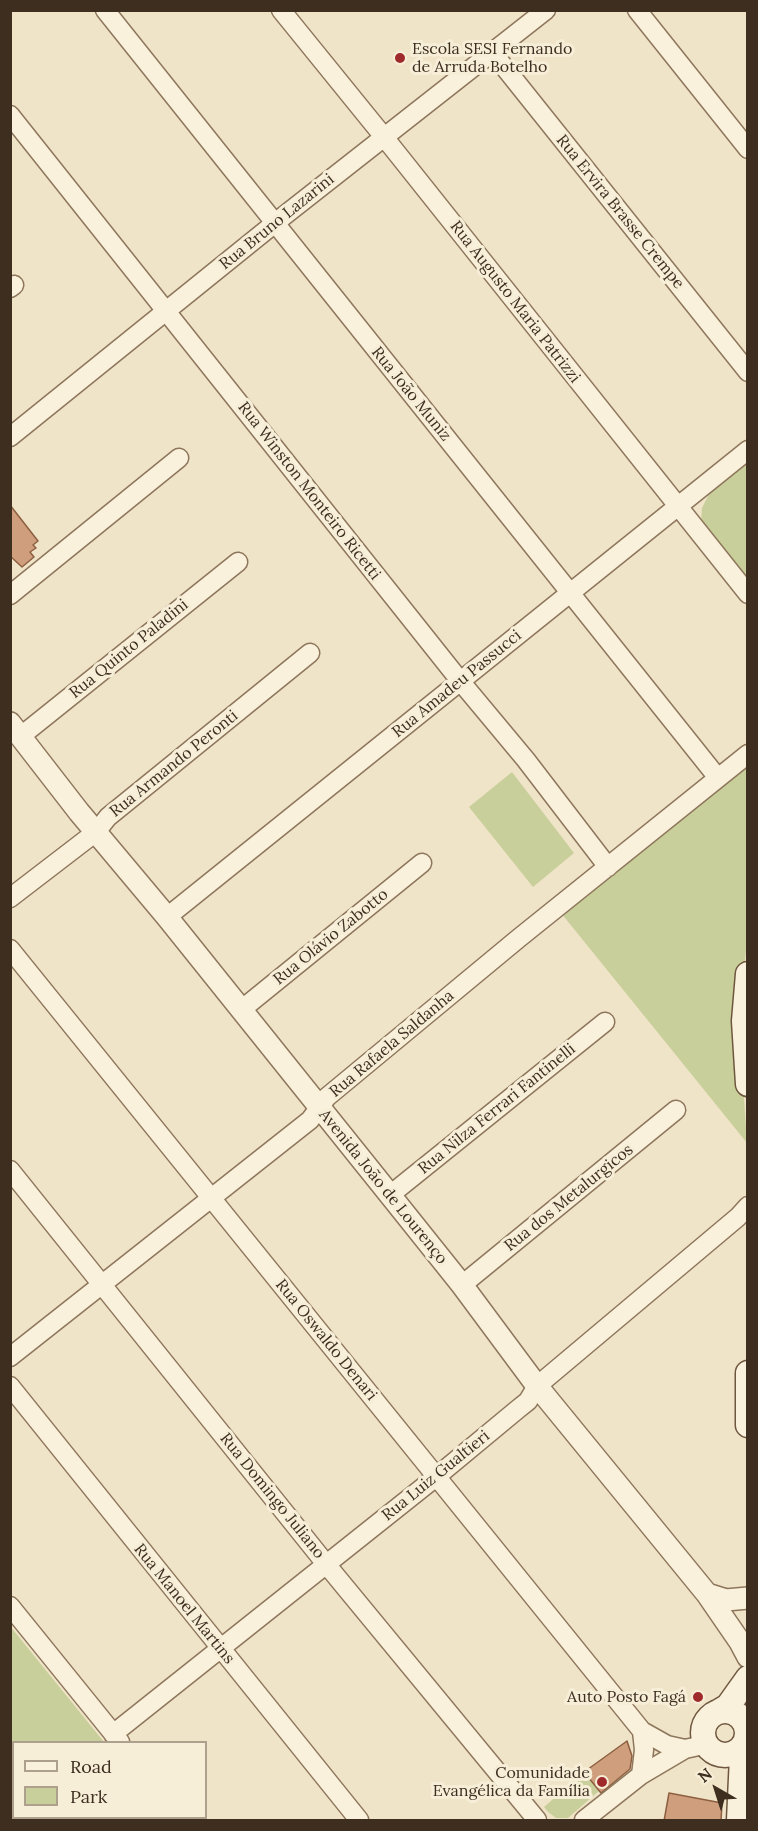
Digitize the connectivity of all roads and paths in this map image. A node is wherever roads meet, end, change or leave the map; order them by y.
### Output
1 (105, 10) edge
2 (282, 10) edge
3 (546, 10) edge
4 (637, 10) edge
5 (493, 53) junction
6 (10, 114) edge
7 (384, 137) junction
8 (747, 149) edge
9 (275, 223) junction
10 (167, 310) junction
11 (747, 372) edge
12 (10, 437) edge
13 (747, 450) edge
14 (179, 458) dead end
15 (678, 506) junction
16 (238, 562) dead end
17 (570, 592) junction
18 (747, 594) edge
19 (10, 595) edge
20 (310, 653) dead end
21 (461, 682) junction
22 (16, 730) edge
23 (747, 754) edge
24 (718, 778) junction
25 (96, 832) junction
26 (422, 863) dead end
27 (608, 867) junction
28 (10, 898) edge
29 (167, 917) junction
30 (10, 949) edge
31 (747, 974) edge
32 (241, 1010) junction
33 (605, 1022) dead end
34 (747, 1084) edge
35 (320, 1109) junction
36 (676, 1110) dead end
37 (10, 1170) edge
38 (390, 1195) junction
39 (212, 1198) junction
40 (747, 1206) edge
41 (103, 1285) junction
42 (462, 1285) junction
43 (10, 1357) edge
44 (747, 1373) edge
45 (10, 1386) edge
46 (537, 1386) junction
47 (747, 1425) edge
48 (436, 1477) junction
49 (326, 1564) junction
50 (707, 1594) junction
51 (747, 1598) edge
52 (10, 1606) edge
53 (219, 1649) junction
54 (747, 1657) edge
55 (747, 1678) edge
56 (747, 1691) edge
57 (718, 1712) junction
58 (745, 1724) edge
59 (642, 1731) junction
60 (116, 1738) edge
61 (702, 1748) junction
62 (641, 1775) junction
63 (359, 1821) edge
64 (537, 1821) edge
65 (584, 1821) edge
66 (725, 1821) edge
67 (739, 1821) edge

1 - 9 street, Rua João Muniz
2 - 7 street, Rua Augusto Maria Patrizzi
3 - 5 street, Rua Bruno Lazarini
4 - 8 street
5 - 7 street, Rua Bruno Lazarini
5 - 11 street, Rua Ervira Brasse Crempe
6 - 10 street, Rua Winston Monteiro Ricetti
7 - 9 street, Rua Bruno Lazarini
7 - 15 street, Rua Augusto Maria Patrizzi
9 - 10 street, Rua Bruno Lazarini
9 - 17 street, Rua João Muniz
10 - 12 street, Rua Bruno Lazarini
10 - 21 street, Rua Winston Monteiro Ricetti
13 - 15 street, Rua Amadeu Passucci
14 - 19 street
15 - 17 street, Rua Amadeu Passucci
15 - 18 street, Rua Augusto Maria Patrizzi
16 - 22 street, Rua Quinto Paladini
17 - 21 street, Rua Amadeu Passucci
17 - 24 street, Rua João Muniz
20 - 25 street, Rua Armando Peronti
21 - 27 street, Rua Winston Monteiro Ricetti
21 - 29 street, Rua Amadeu Passucci
22 - 25 street, Avenida João de Lourenço
23 - 24 street, Rua Rafaela Saldanha
24 - 27 street, Rua Rafaela Saldanha
25 - 28 street, Rua Armando Peronti
25 - 29 street, Avenida João de Lourenço
26 - 32 street, Rua Olávio Zabotto
27 - 35 street, Rua Rafaela Saldanha
29 - 32 street, Avenida João de Lourenço
30 - 39 street, Rua Oswaldo Denari
31 - 34 main road
32 - 35 street, Avenida João de Lourenço
33 - 38 street, Rua Nilza Ferrari Fantinelli
35 - 38 street, Avenida João de Lourenço
35 - 39 street, Rua Rafaela Saldanha
36 - 42 street, Rua dos Metalurgicos
37 - 41 street, Rua Domingo Juliano
38 - 42 street, Avenida João de Lourenço
39 - 41 street, Rua Rafaela Saldanha
39 - 48 street, Rua Oswaldo Denari
40 - 46 street, Rua Luiz Gualtieri
41 - 43 street, Rua Rafaela Saldanha
41 - 49 street, Rua Domingo Juliano
42 - 46 street, Avenida João de Lourenço
44 - 47 main road
45 - 53 street, Rua Manoel Martins
46 - 48 street, Rua Luiz Gualtieri
46 - 50 street, Avenida João de Lourenço
48 - 49 street, Rua Luiz Gualtieri
48 - 59 street, Rua Oswaldo Denari
49 - 53 street, Rua Luiz Gualtieri
49 - 64 street, Rua Domingo Juliano
50 - 51 street
50 - 54 street, Avenida João de Lourenço
52 - 60 street
53 - 60 street, Rua Luiz Gualtieri
53 - 63 street, Rua Manoel Martins
55 - 57 main road
56 - 58 main road
57 - 58 main road
57 - 61 main road
58 - 61 main road
58 - 67 main road
59 - 61 street, Rua Oswaldo Denari
59 - 62 street
61 - 62 street
61 - 66 main road
62 - 65 street

